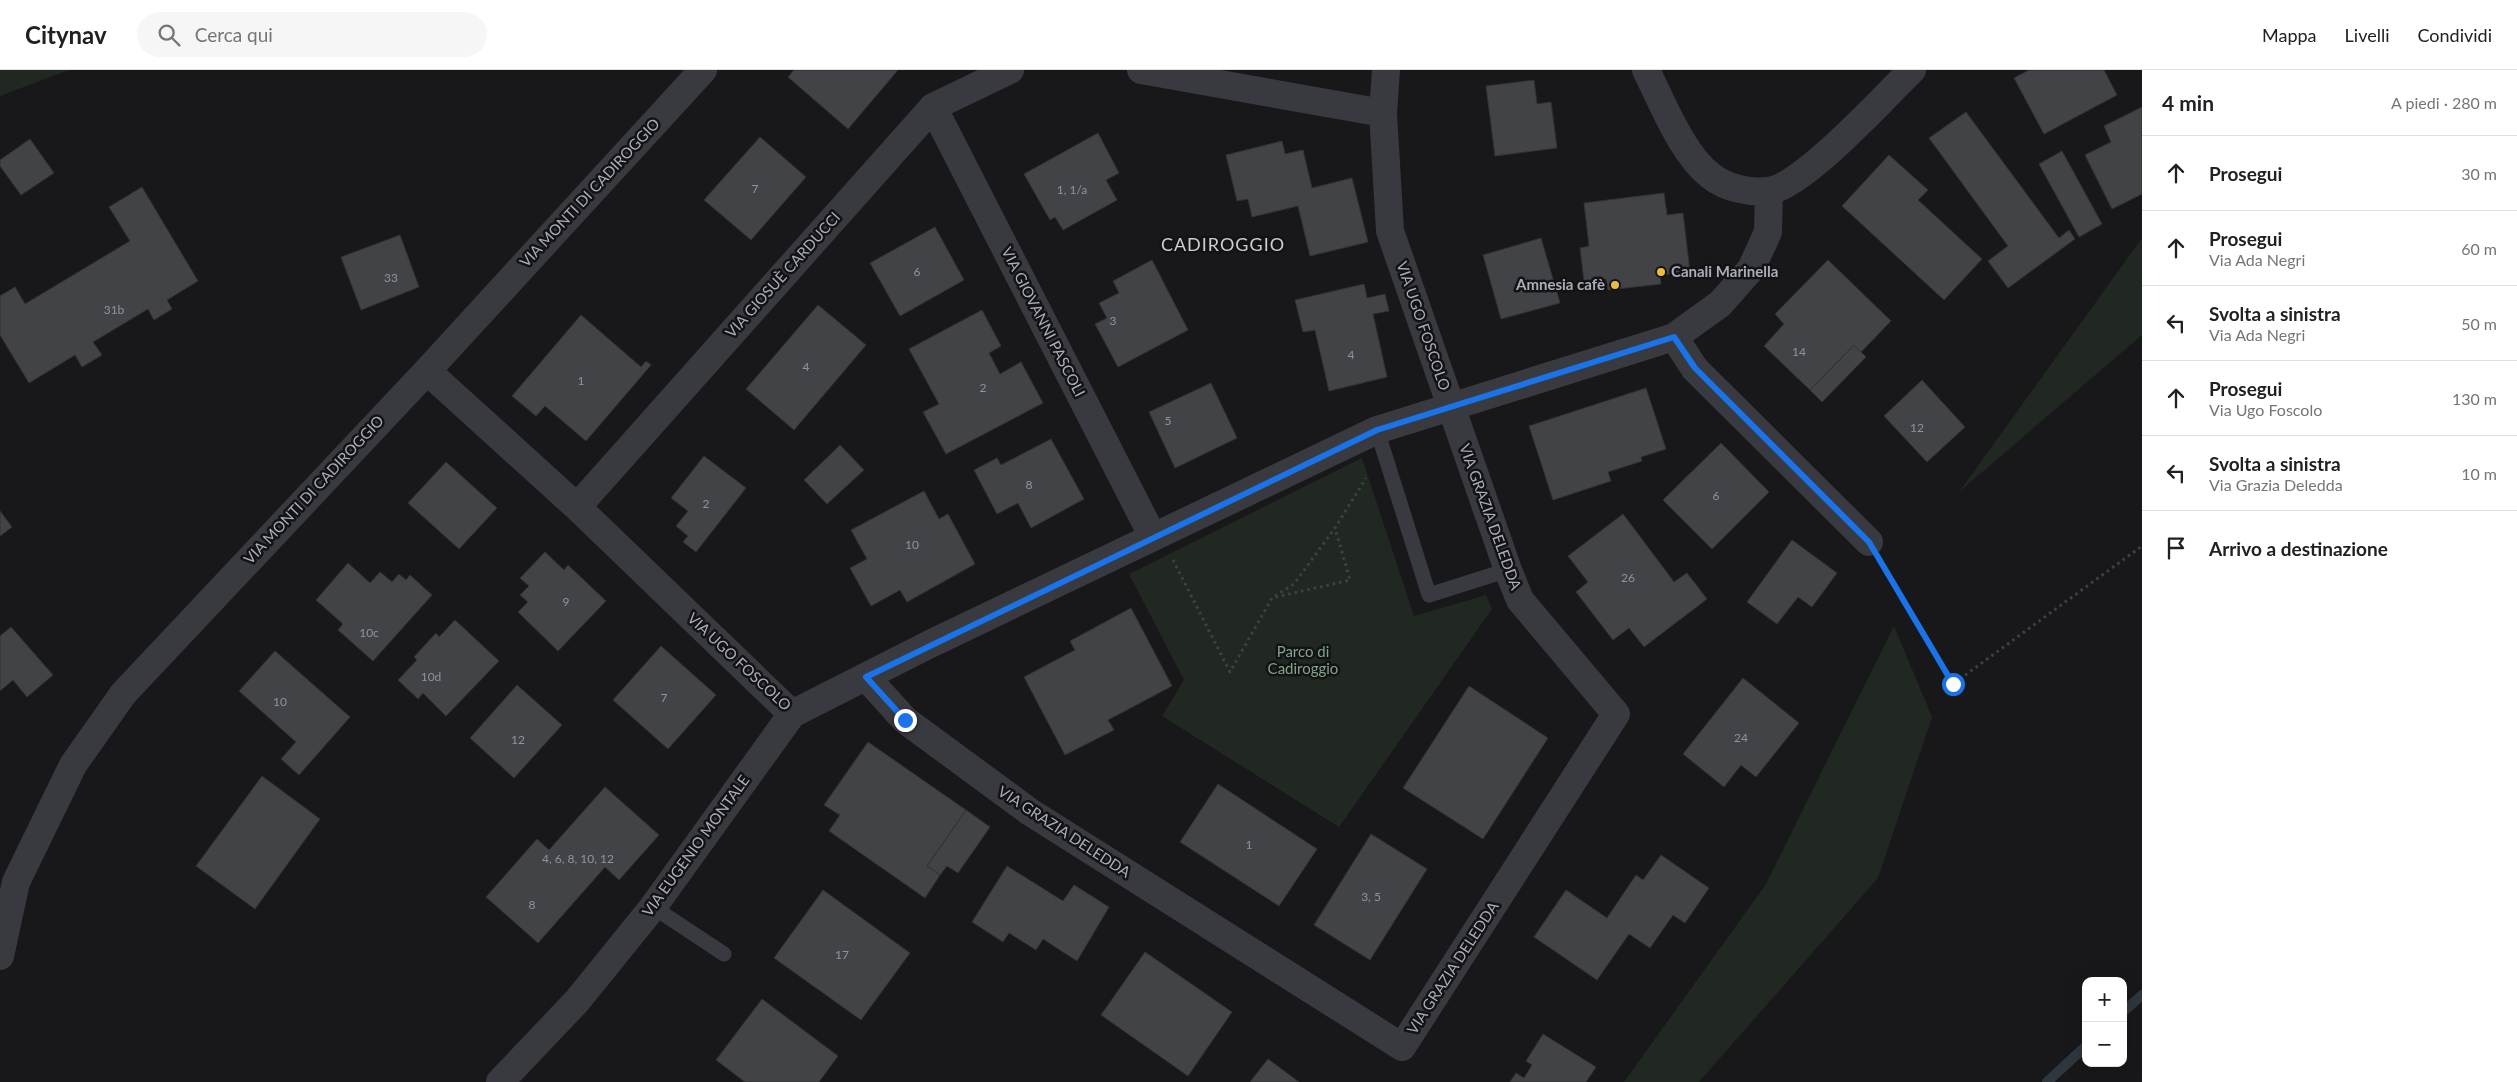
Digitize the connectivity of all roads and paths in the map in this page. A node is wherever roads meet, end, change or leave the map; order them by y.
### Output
1 (703, 70) edge
2 (1010, 70) edge
3 (1141, 70) edge
4 (1386, 70) edge
5 (1646, 70) edge
6 (1912, 70) edge
7 (933, 107) junction
8 (1383, 114) junction
9 (1770, 191) junction
10 (1674, 337) junction
11 (427, 371) junction
12 (1450, 406) junction
13 (1381, 440) junction
14 (577, 507) junction
15 (1335, 528) junction
16 (1153, 536) junction
17 (1869, 542) joint
18 (2142, 546) edge
19 (1508, 570) junction
20 (1272, 598) junction
21 (866, 677) junction
22 (792, 714) junction
23 (653, 907) junction
24 (724, 954) dead end
25 (0, 956) edge
26 (500, 1082) edge

1 - 11 street, VIA MONTI DI CADIROGGIO
2 - 7 street, VIA GIOSUÈ CARDUCCI
3 - 8 street
4 - 8 street, VIA UGO FOSCOLO
5 - 9 street
6 - 9 street
7 - 14 street, VIA GIOSUÈ CARDUCCI
7 - 16 street, VIA GIOVANNI PASCOLI
8 - 12 street, VIA UGO FOSCOLO
9 - 10 street
10 - 12 street
10 - 17 street
11 - 14 street, VIA UGO FOSCOLO
11 - 25 street, VIA MONTI DI CADIROGGIO
12 - 13 street, VIA UGO FOSCOLO
12 - 19 street, VIA GRAZIA DELEDDA
13 - 15 path
13 - 16 street, VIA UGO FOSCOLO
13 - 19 lane
14 - 22 street, VIA UGO FOSCOLO
15 - 20 path
15 - 20 path
16 - 20 path
16 - 21 street, VIA UGO FOSCOLO
17 - 18 path
19 - 21 street, VIA GRAZIA DELEDDA
21 - 22 street, VIA UGO FOSCOLO
22 - 23 street, VIA EUGENIO MONTALE
23 - 24 lane
23 - 26 street, VIA EUGENIO MONTALE

